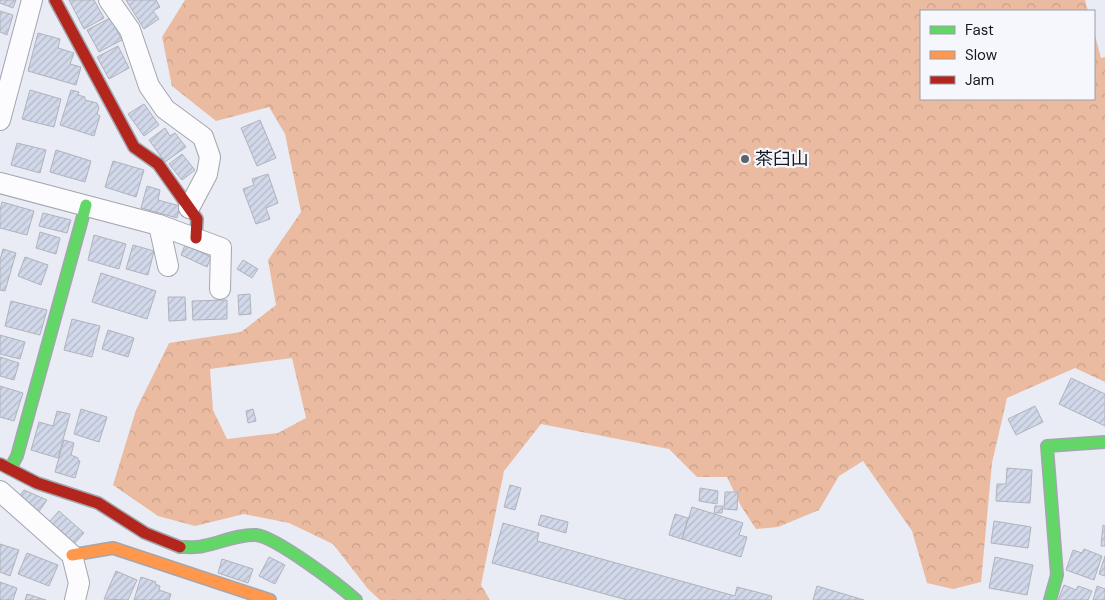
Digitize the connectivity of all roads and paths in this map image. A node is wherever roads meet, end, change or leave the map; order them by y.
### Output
1 (32, 0) edge
2 (55, 0) edge
3 (109, 0) edge
4 (0, 120) edge
5 (0, 183) edge
6 (86, 205) junction
7 (189, 208) junction
8 (159, 225) junction
9 (196, 238) junction
10 (168, 266) dead end
11 (220, 289) dead end
12 (1105, 442) edge
13 (5, 467) edge
14 (0, 491) edge
15 (72, 555) junction
16 (75, 600) edge
17 (270, 600) edge
18 (356, 600) edge
19 (1050, 600) edge

1 - 4 street
2 - 7 street
3 - 7 street
5 - 6 street
6 - 8 street
6 - 13 street
7 - 9 street
8 - 9 street
8 - 10 street
9 - 11 street
12 - 19 street
13 - 18 street
14 - 15 street
15 - 16 street
15 - 17 street

